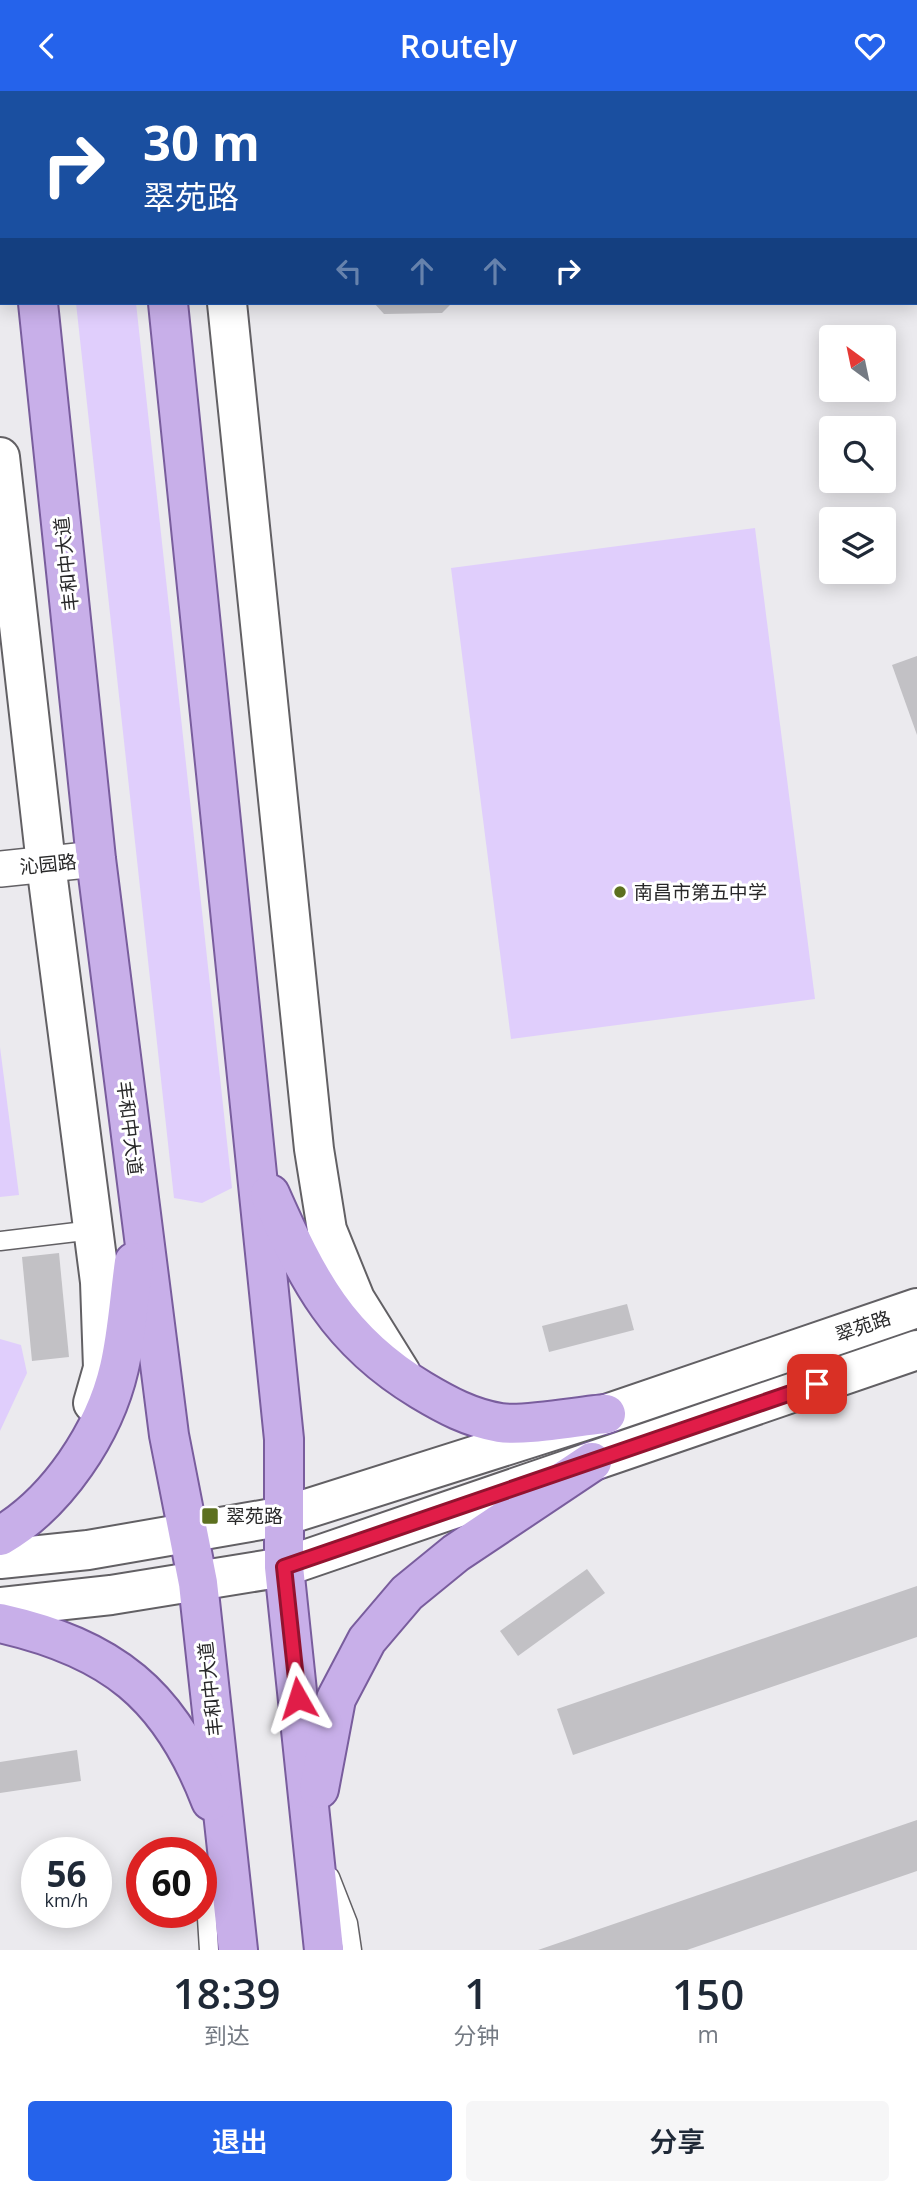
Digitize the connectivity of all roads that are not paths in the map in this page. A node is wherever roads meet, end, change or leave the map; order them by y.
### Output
1 (38, 305) edge
2 (168, 305) edge
3 (227, 305) edge
4 (0, 457) edge
5 (96, 859) junction
6 (46, 864) junction
7 (0, 869) edge
8 (257, 1164) junction
9 (141, 1211) junction
10 (93, 1230) junction
11 (0, 1241) edge
12 (917, 1308) edge
13 (917, 1350) edge
14 (406, 1381) junction
15 (606, 1414) junction
16 (77, 1461) junction
17 (592, 1462) junction
18 (284, 1516) junction
19 (188, 1532) junction
20 (0, 1536) edge
21 (0, 1559) edge
22 (284, 1567) junction
23 (198, 1583) junction
24 (0, 1607) edge
25 (0, 1623) edge
26 (311, 1829) junction
27 (226, 1839) junction
28 (209, 1950) edge
29 (238, 1950) edge
30 (324, 1950) edge
31 (352, 1950) edge

1 - 5 main road, 丰和中大道
2 - 8 main road
3 - 14 main road
4 - 6 main road
5 - 6 street, 沁园路
5 - 9 main road, 丰和中大道
6 - 7 street, 沁园路
6 - 10 main road
8 - 14 main road
8 - 18 main road
9 - 16 main road
9 - 19 main road, 丰和中大道
10 - 11 lane
10 - 16 main road
12 - 15 main road, 翠苑路
13 - 17 main road, 翠苑路
14 - 15 main road
15 - 18 main road, 翠苑路
16 - 20 main road
17 - 22 main road, 翠苑路
17 - 26 main road
18 - 19 main road, 翠苑路
18 - 22 main road
19 - 21 main road, 翠苑路
19 - 23 main road, 丰和中大道
22 - 23 main road, 翠苑路
22 - 26 main road
23 - 24 main road, 翠苑路
23 - 27 main road, 丰和中大道
25 - 27 main road
26 - 30 main road
26 - 31 lane
27 - 28 lane
27 - 29 main road, 丰和中大道

